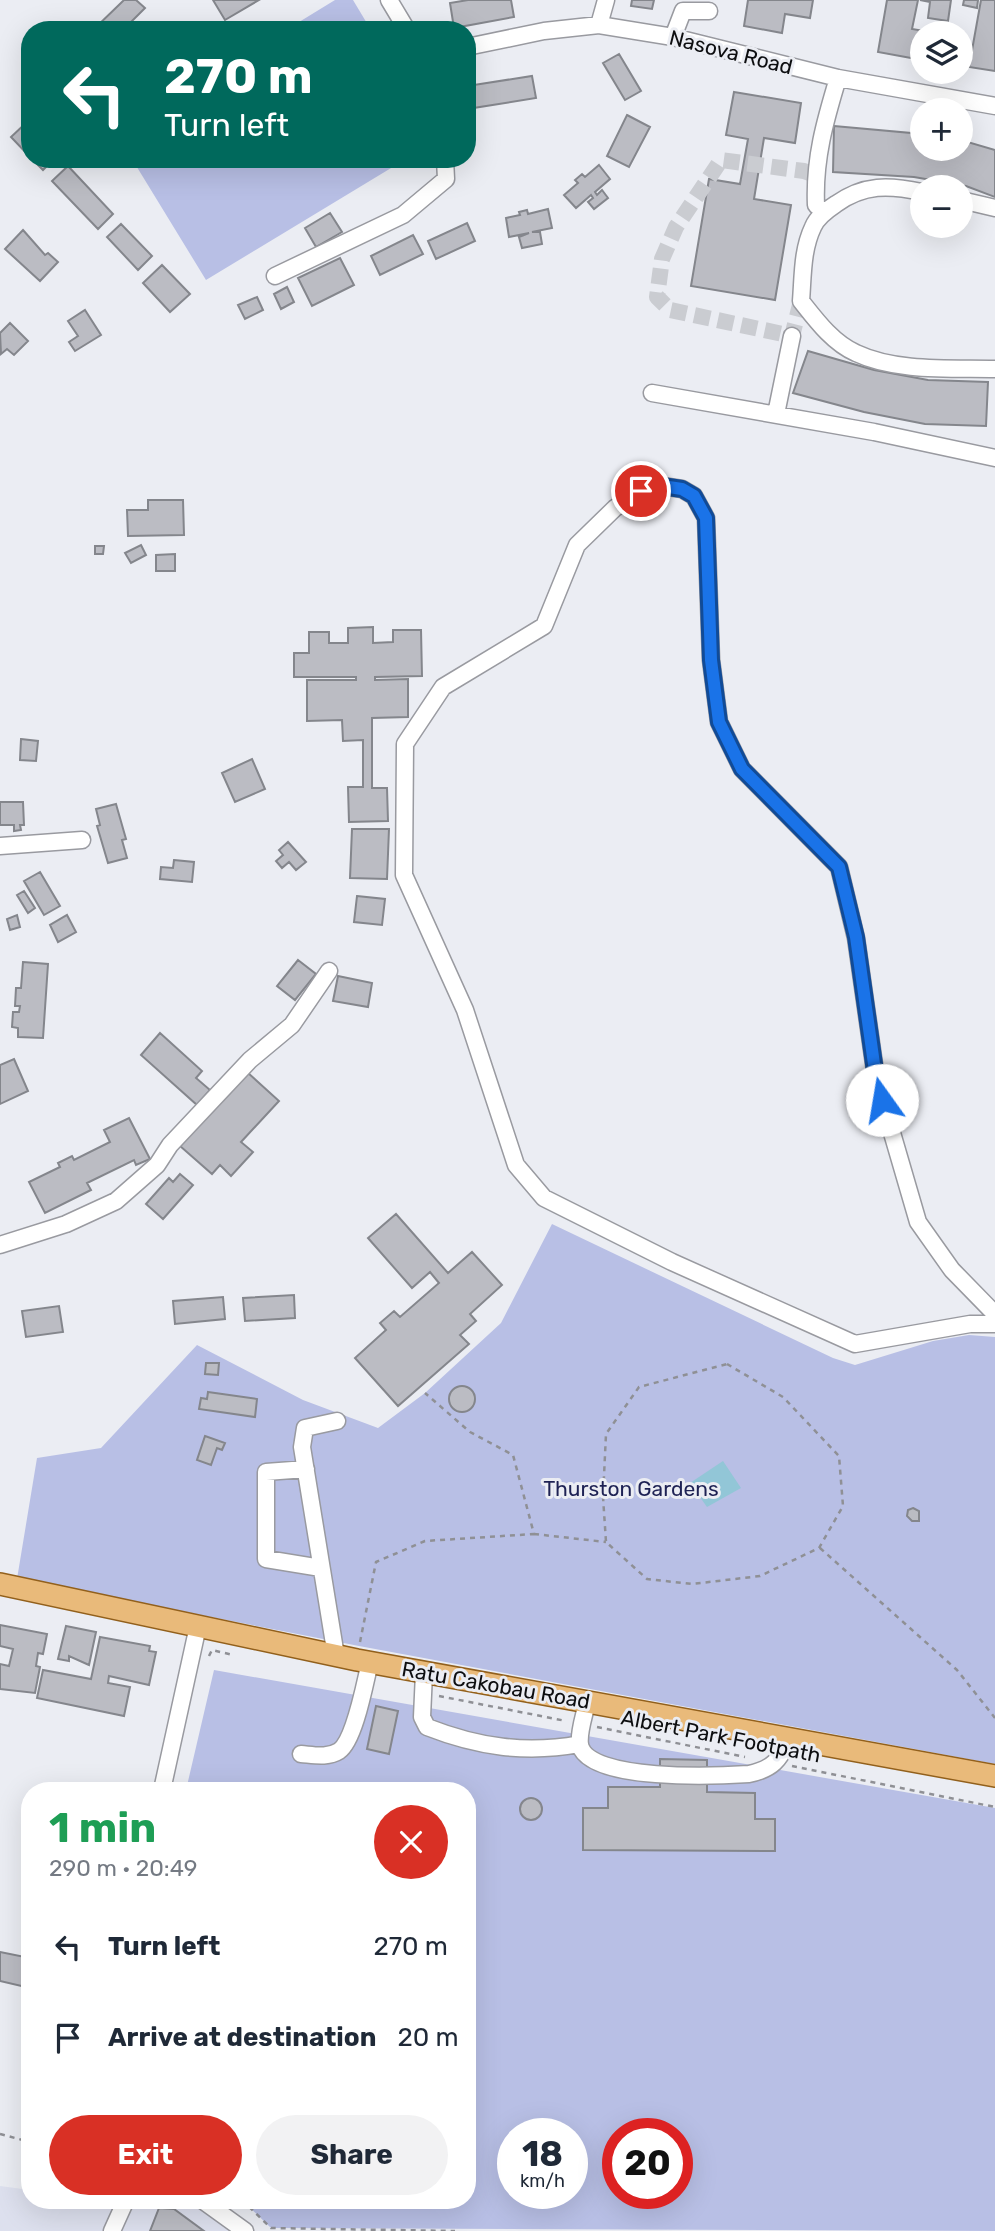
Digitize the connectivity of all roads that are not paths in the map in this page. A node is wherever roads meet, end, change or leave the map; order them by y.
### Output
1 (389, 0) edge
2 (606, 0) edge
3 (709, 11) dead end
4 (402, 21) edge
5 (599, 25) junction
6 (673, 37) junction
7 (476, 45) edge
8 (838, 78) junction
9 (995, 106) edge
10 (445, 168) edge
11 (910, 191) edge
12 (973, 203) edge
13 (995, 208) edge
14 (824, 212) junction
15 (275, 276) dead end
16 (792, 336) dead end
17 (995, 369) edge
18 (652, 393) dead end
19 (776, 414) junction
20 (995, 458) edge
21 (82, 840) dead end
22 (0, 845) edge
23 (329, 971) dead end
24 (0, 1245) edge
25 (978, 1299) junction
26 (995, 1314) edge
27 (970, 1324) junction
28 (995, 1324) edge
29 (337, 1421) dead end
30 (306, 1469) junction
31 (321, 1568) junction
32 (0, 1584) edge
33 (198, 1626) junction
34 (354, 1659) junction
35 (423, 1682) junction
36 (587, 1702) junction
37 (790, 1739) junction
38 (580, 1744) junction
39 (302, 1754) dead end
40 (995, 1776) edge
41 (164, 1782) edge
42 (122, 2209) edge
43 (214, 2209) edge
44 (113, 2231) edge
45 (245, 2231) edge

1 - 4 street
2 - 5 street
3 - 6 street
5 - 6 street, Nasova Road
5 - 7 street, Nasova Road
6 - 8 street, Nasova Road
8 - 9 street, Nasova Road
8 - 14 street
10 - 15 street
11 - 14 street
12 - 13 street
14 - 17 street
16 - 19 street
18 - 19 street
19 - 20 street
21 - 22 street
23 - 24 street
25 - 26 street
25 - 27 street
25 - 27 street
27 - 28 street
29 - 30 street
30 - 31 street
30 - 31 street
31 - 34 street
32 - 33 main road, Ratu Cakobau Road
33 - 34 main road, Ratu Cakobau Road
33 - 41 street
34 - 35 main road, Ratu Cakobau Road
34 - 39 street
35 - 36 main road, Ratu Cakobau Road
35 - 38 street
36 - 37 main road, Ratu Cakobau Road
36 - 38 street
37 - 38 street
37 - 40 main road, Ratu Cakobau Road
42 - 44 street
43 - 45 street

